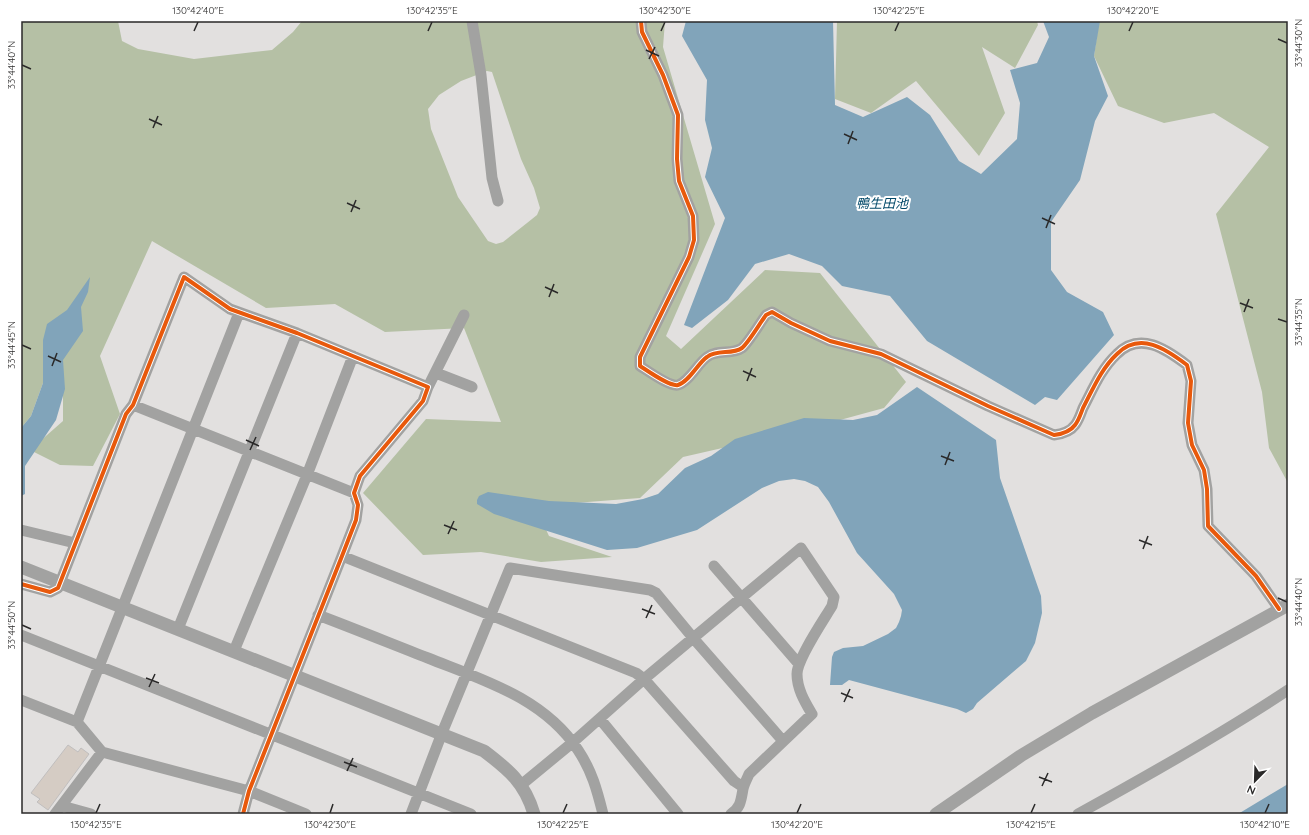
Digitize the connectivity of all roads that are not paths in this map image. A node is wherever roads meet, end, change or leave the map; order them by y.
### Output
1 (472, 21) edge
2 (641, 21) edge
3 (498, 201) dead end
4 (239, 313) junction
5 (464, 315) dead end
6 (297, 333) junction
7 (353, 356) junction
8 (436, 373) junction
9 (472, 387) dead end
10 (428, 388) junction
11 (133, 405) junction
12 (193, 429) junction
13 (250, 452) junction
14 (308, 475) junction
15 (354, 493) junction
16 (21, 530) edge
17 (75, 543) junction
18 (342, 556) junction
19 (714, 566) dead end
20 (21, 567) edge
21 (60, 582) junction
22 (21, 584) edge
23 (741, 598) junction
24 (122, 607) junction
25 (1284, 607) edge
26 (318, 615) junction
27 (490, 615) junction
28 (178, 629) junction
29 (21, 635) edge
30 (694, 639) junction
31 (234, 652) junction
32 (798, 664) junction
33 (99, 666) junction
34 (467, 674) junction
35 (294, 676) junction
36 (644, 679) junction
37 (1288, 690) edge
38 (21, 700) edge
39 (600, 719) junction
40 (77, 722) junction
41 (271, 734) junction
42 (442, 734) junction
43 (783, 741) junction
44 (572, 743) junction
45 (102, 752) junction
46 (521, 785) junction
47 (743, 787) junction
48 (249, 791) junction
49 (419, 794) junction
50 (58, 810) edge
51 (91, 814) edge
52 (243, 814) edge
53 (306, 814) edge
54 (411, 814) edge
55 (471, 814) edge
56 (534, 814) edge
57 (604, 814) edge
58 (678, 814) edge
59 (731, 814) edge
60 (936, 814) edge
61 (1078, 814) edge

1 - 3 street
2 - 25 street
4 - 6 street
4 - 11 street
4 - 12 street
5 - 8 street
6 - 7 street
6 - 13 street
7 - 10 street
7 - 14 street
8 - 9 street
8 - 10 street
10 - 15 street
11 - 12 street
11 - 17 street
12 - 13 street
12 - 24 street
13 - 14 street
13 - 28 street
14 - 15 street
14 - 31 street
15 - 18 street
16 - 17 street
17 - 21 street
18 - 26 street
18 - 27 street
19 - 23 street
20 - 21 street
21 - 22 street
21 - 24 street
23 - 30 street
23 - 32 street
23 - 32 street
24 - 28 street
24 - 33 street
25 - 60 street
26 - 34 street
26 - 35 street
27 - 30 street
27 - 34 street
27 - 36 street
28 - 31 street
29 - 33 street
30 - 36 street
30 - 43 street
31 - 35 street
32 - 43 street
33 - 40 street
33 - 41 street
34 - 42 street
34 - 44 street
35 - 41 street
35 - 42 street
36 - 39 street
36 - 47 street
37 - 61 street
38 - 40 street
39 - 44 street
39 - 58 street
40 - 45 street
41 - 48 street
41 - 49 street
42 - 46 street
42 - 49 street
43 - 47 street
44 - 46 street
44 - 57 street
45 - 48 street
45 - 50 street
46 - 56 street
47 - 59 street
48 - 52 street
48 - 53 street
49 - 54 street
49 - 55 street
50 - 51 street

